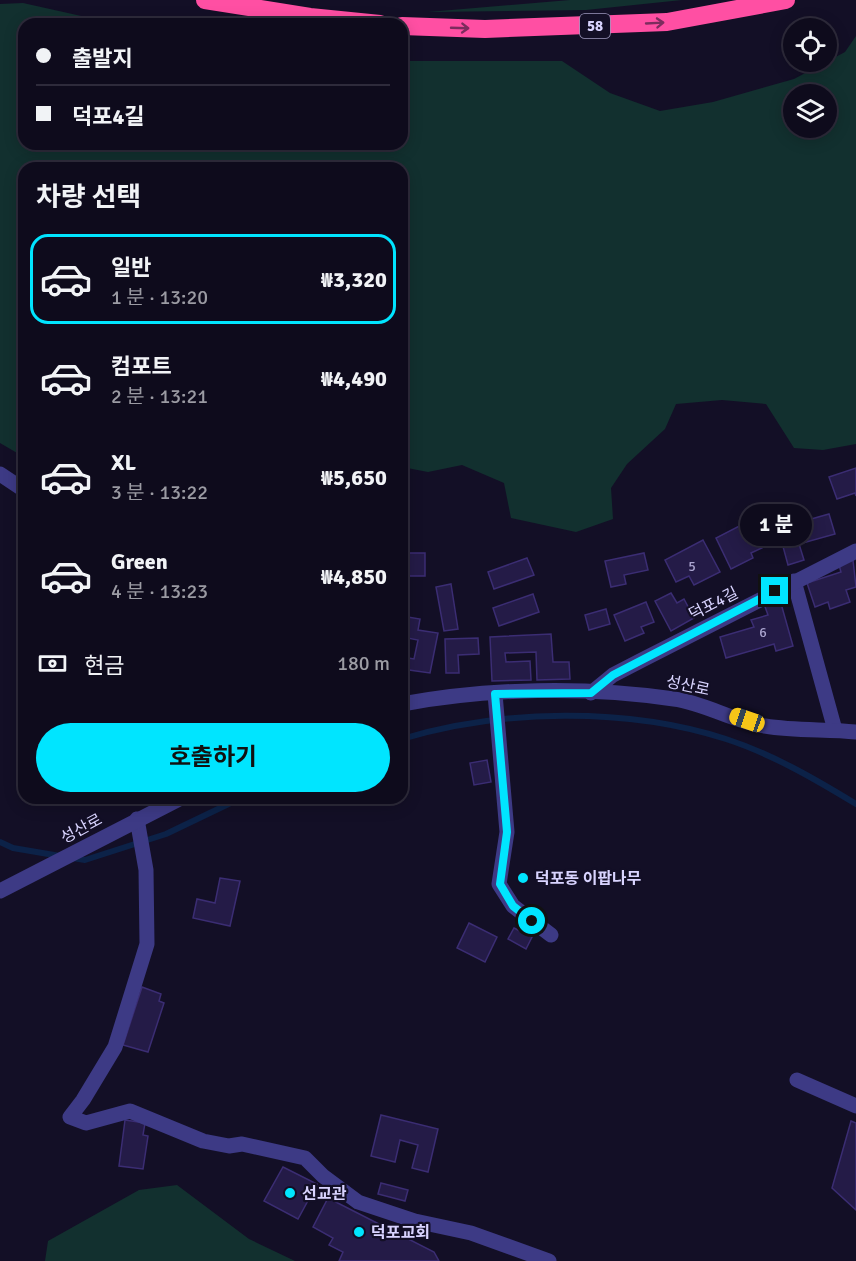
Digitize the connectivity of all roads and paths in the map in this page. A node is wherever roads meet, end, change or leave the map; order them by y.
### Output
1 (205, 0) edge
2 (786, 0) edge
3 (320, 18) edge
4 (408, 26) edge
5 (0, 474) edge
6 (18, 486) edge
7 (856, 551) edge
8 (794, 581) junction
9 (591, 693) junction
10 (495, 694) junction
11 (408, 703) edge
12 (835, 730) junction
13 (856, 732) edge
14 (168, 804) edge
15 (137, 819) junction
16 (0, 891) edge
17 (551, 935) dead end
18 (796, 1080) dead end
19 (856, 1106) edge
20 (549, 1261) edge

1 - 3 highway
4 -> 2 highway, 58
5 - 6 street
7 - 8 street, 덕포4길
8 - 9 street, 덕포4길
8 - 12 street
9 - 10 street, 성산로
9 - 12 street, 성산로
10 - 11 street, 성산로
10 - 17 street
12 - 13 street, 성산로
14 - 15 street, 성산로
15 - 16 street, 성산로
15 - 20 street
18 - 19 street

